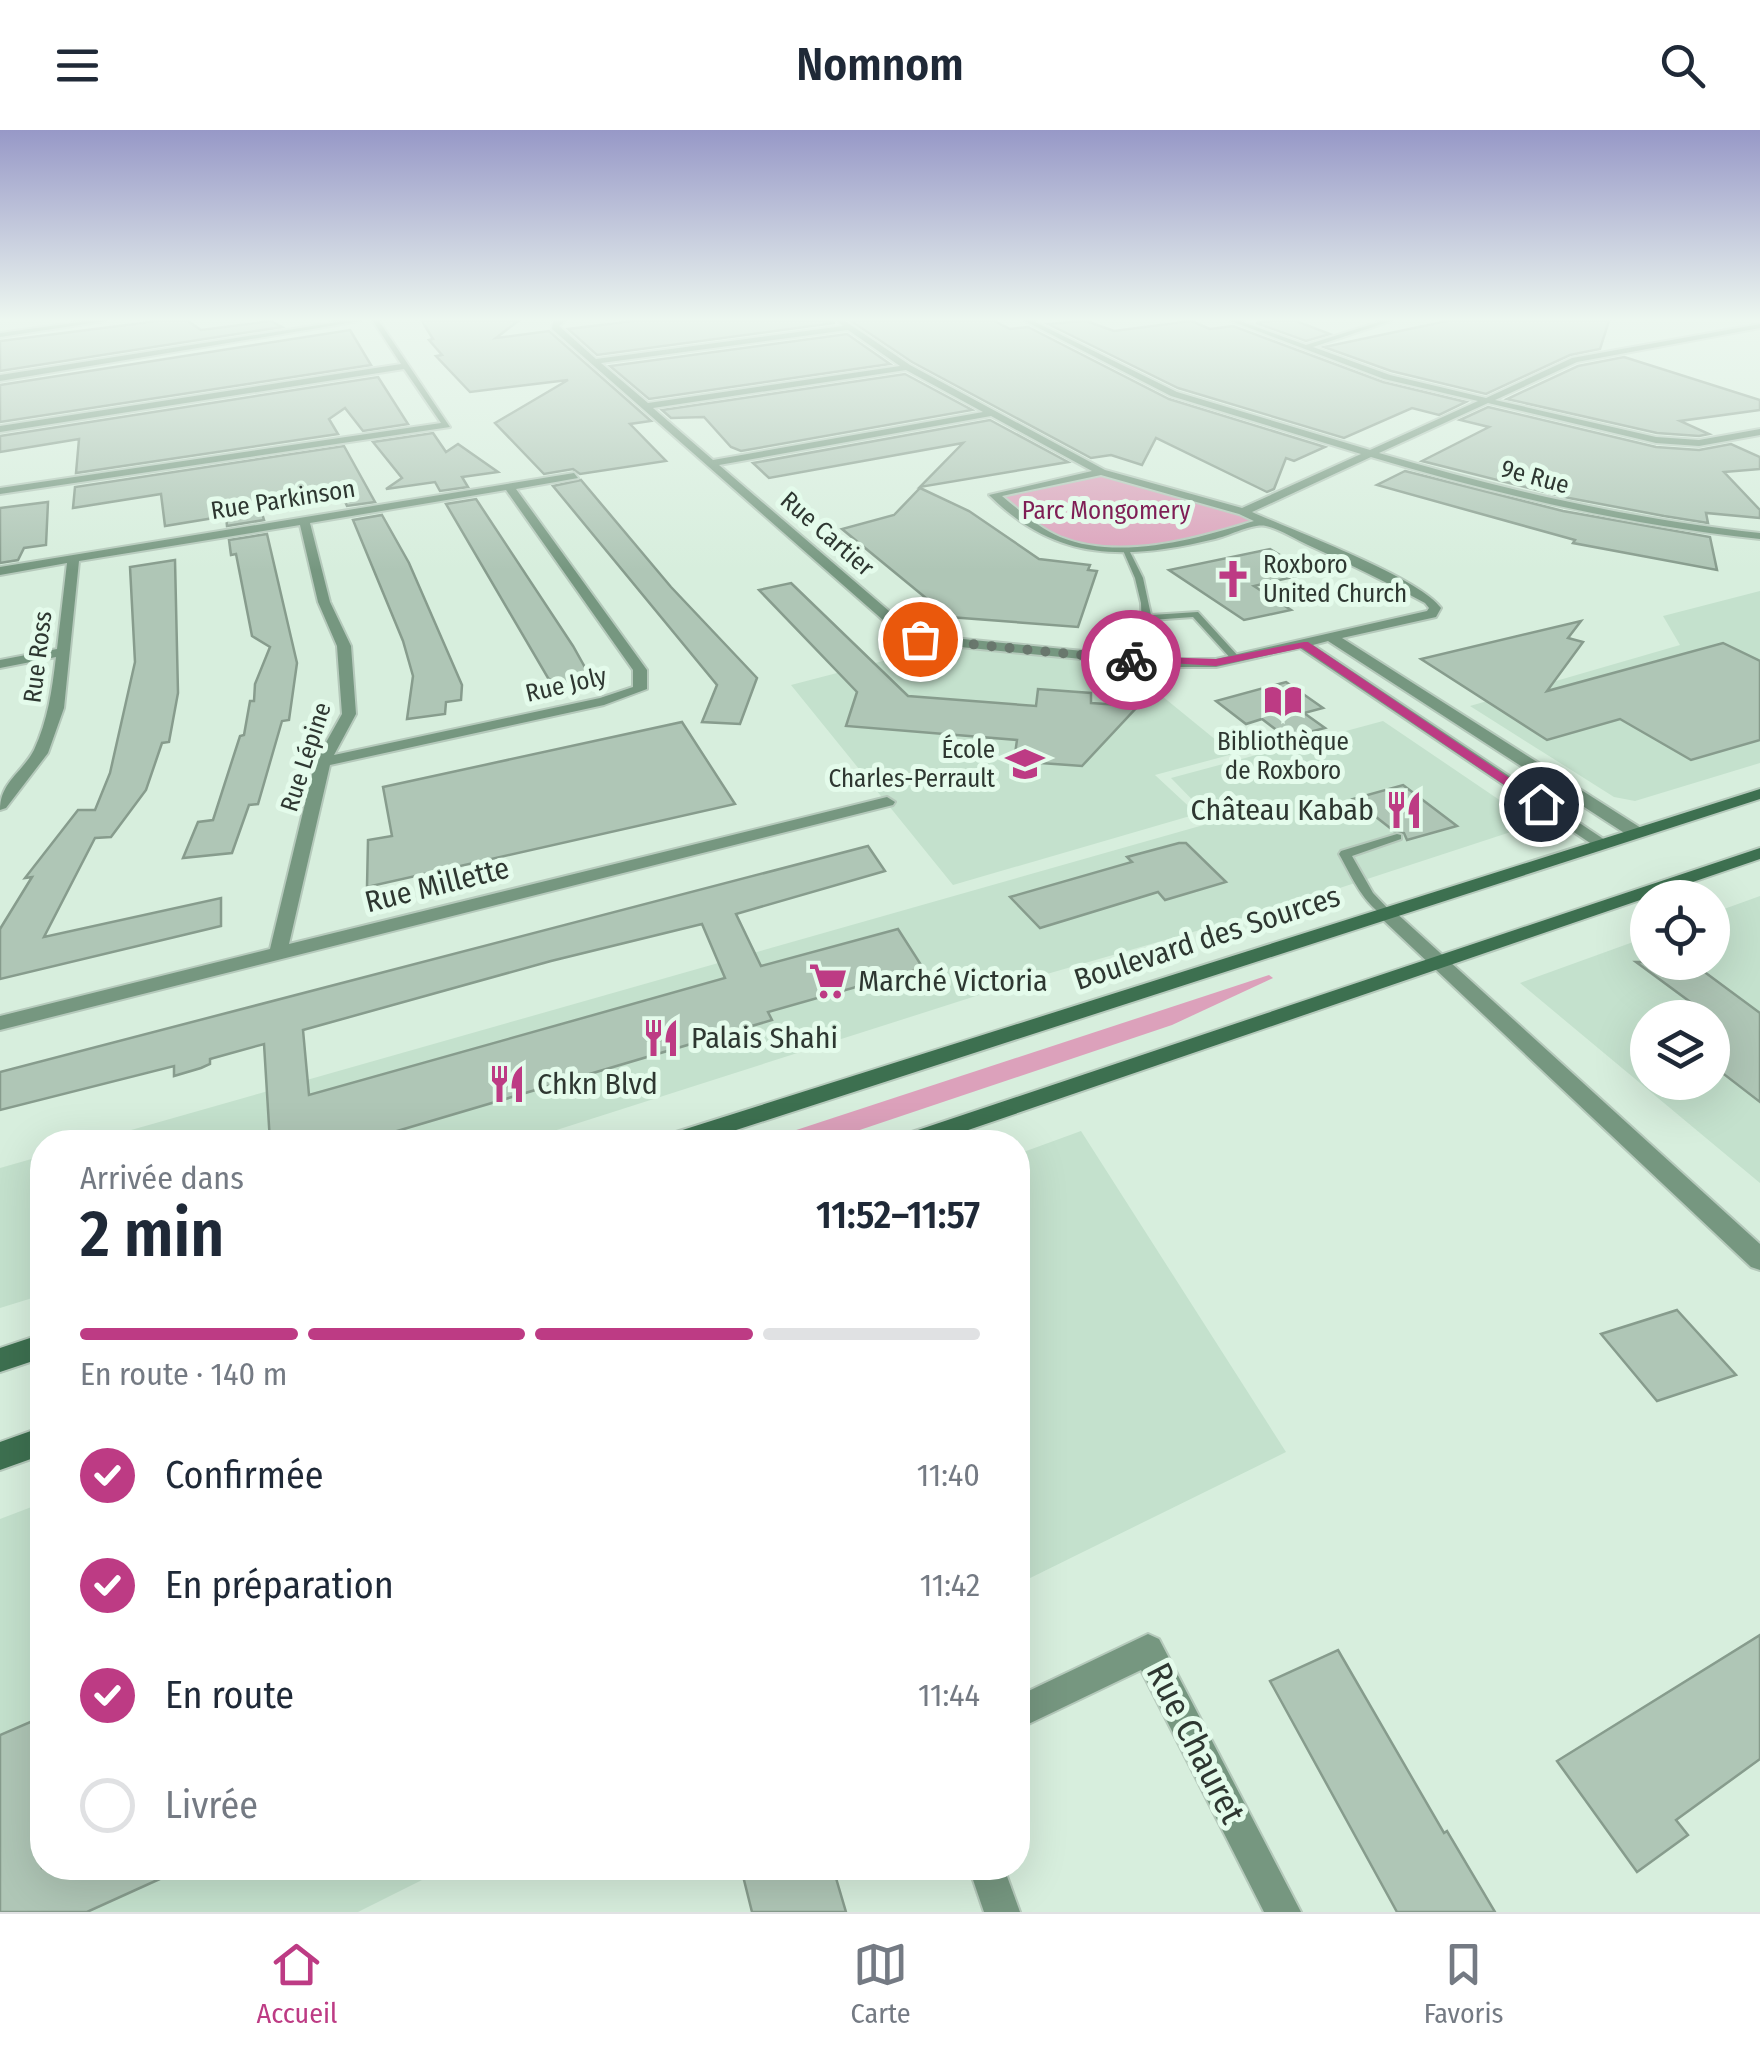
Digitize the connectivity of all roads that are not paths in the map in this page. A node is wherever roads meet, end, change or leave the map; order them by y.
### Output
1 (160, 404) edge
2 (433, 404) edge
3 (658, 404) edge
4 (977, 404) edge
5 (1209, 404) edge
6 (1478, 404) edge
7 (1499, 404) edge
8 (646, 406) joint
9 (992, 412) junction
10 (0, 429) edge
11 (1760, 432) edge
12 (1376, 453) junction
13 (712, 462) junction
14 (1100, 472) junction
15 (574, 476) dead end
16 (509, 486) junction
17 (0, 491) edge
18 (1243, 512) junction
19 (304, 519) junction
20 (1265, 521) junction
21 (1760, 536) edge
22 (1125, 550) junction
23 (73, 559) junction
24 (0, 571) edge
25 (1149, 618) junction
26 (1332, 638) junction
27 (1304, 645) junction
28 (62, 652) junction
29 (1236, 659) junction
30 (1146, 661) junction
31 (0, 664) edge
32 (322, 762) junction
33 (1760, 794) edge
34 (888, 802) dead end
35 (0, 805) edge
36 (1635, 832) junction
37 (1397, 837) dead end
38 (1599, 844) junction
39 (1760, 853) edge
40 (1387, 914) junction
41 (278, 952) junction
42 (1441, 962) junction
43 (0, 1024) edge
44 (710, 1130) edge
45 (944, 1130) edge
46 (1760, 1258) edge
47 (30, 1350) edge
48 (0, 1360) edge
49 (30, 1445) edge
50 (0, 1456) edge
51 (1030, 1707) edge
52 (991, 1880) edge
53 (1002, 1912) edge
54 (1283, 1912) edge

1 - 10 street
2 - 17 street
3 - 8 street
4 - 9 street
5 - 12 street, 9e Rue
6 - 12 street
7 - 11 street
8 - 13 street, Rue Cartier
9 - 13 street
9 - 14 street
12 - 18 street
12 - 21 street, 9e Rue
13 - 30 street, Rue Cartier
14 - 18 street
14 - 22 street
15 - 16 street, Rue Parkinson
16 - 19 street, Rue Parkinson
16 - 32 street, Rue Joly
18 - 20 street
19 - 23 street, Rue Parkinson
19 - 32 street, Rue Lépine
20 - 22 street
20 - 26 street, Rue Cartier
22 - 25 lane
23 - 24 street, Rue Parkinson
23 - 28 street, Rue Ross
25 - 29 lane
25 - 30 lane
26 - 27 street, Rue Cartier
26 - 36 street
27 - 29 street, Rue Cartier
27 - 38 street
28 - 31 street
28 - 35 street, Rue Ross
29 - 30 street, Rue Cartier
32 - 41 street, Rue Lépine
33 - 36 main road, Boulevard des Sources
34 - 41 street, Rue Millette
36 - 38 main road, Boulevard des Sources
37 - 40 lane
38 - 40 main road, Boulevard des Sources
39 - 42 main road
40 - 42 street
40 - 44 main road, Boulevard des Sources
41 - 43 street, Rue Millette
42 - 45 main road
42 - 46 street
47 - 48 main road
49 - 50 main road
51 - 54 street, Rue Chauret
52 - 53 street

